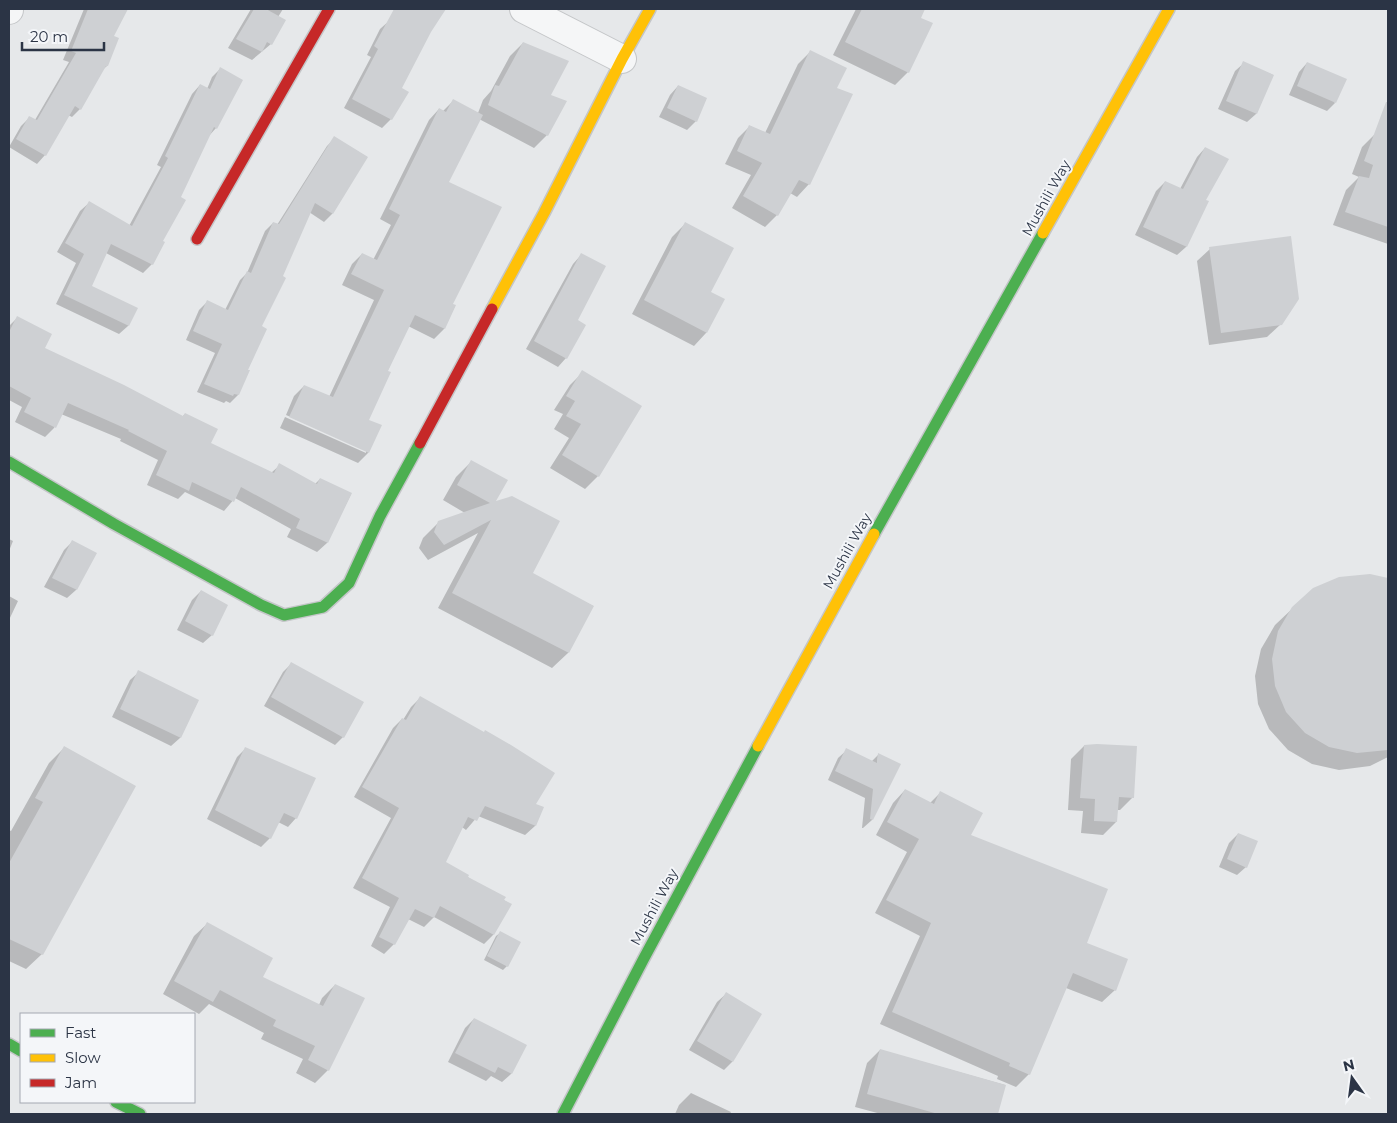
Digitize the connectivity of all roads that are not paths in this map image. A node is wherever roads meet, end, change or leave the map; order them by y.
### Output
1 (328, 9) edge
2 (524, 9) edge
3 (650, 9) edge
4 (1169, 9) edge
5 (622, 59) junction
6 (197, 239) dead end
7 (9, 462) edge
8 (9, 1044) edge
9 (20, 1050) edge
10 (118, 1103) edge
11 (140, 1114) edge
12 (563, 1114) edge

1 - 6 street
2 - 5 street
3 - 5 street
4 - 12 street, Mushili Way
5 - 7 street
8 - 9 street
10 - 11 street

